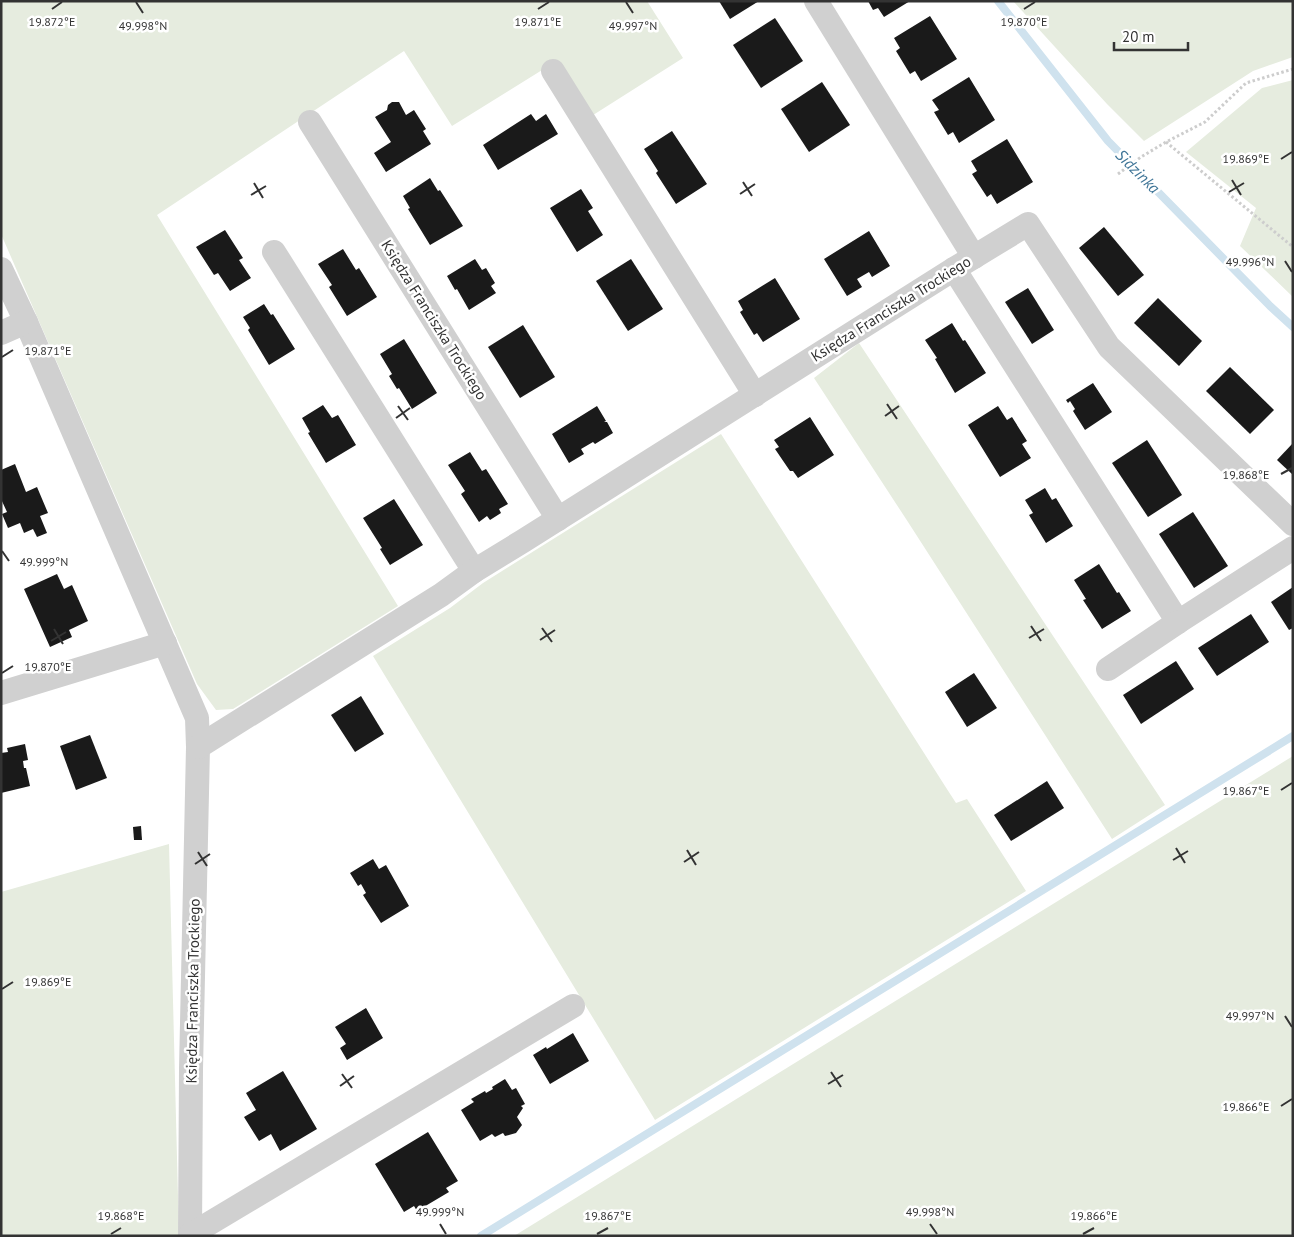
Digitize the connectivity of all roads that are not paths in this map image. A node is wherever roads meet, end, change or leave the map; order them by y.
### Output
1 (816, 1) edge
2 (553, 72) dead end
3 (310, 122) dead end
4 (274, 252) dead end
5 (964, 263) junction
6 (1, 269) edge
7 (26, 322) junction
8 (1, 333) edge
9 (755, 394) junction
10 (558, 519) junction
11 (1293, 524) edge
12 (1293, 548) edge
13 (474, 571) junction
14 (1178, 622) junction
15 (165, 643) junction
16 (1108, 669) dead end
17 (1, 693) edge
18 (198, 747) junction
19 (573, 1006) dead end
20 (190, 1235) edge

1 - 5 street
2 - 9 street
3 - 10 street, Księdza Franciszka Trockiego
4 - 13 street
5 - 9 street, Księdza Franciszka Trockiego
5 - 11 street, Księdza Franciszka Trockiego
5 - 14 street
6 - 7 street, Księdza Franciszka Trockiego
7 - 8 street
7 - 15 street, Księdza Franciszka Trockiego
9 - 10 street, Księdza Franciszka Trockiego
10 - 13 street, Księdza Franciszka Trockiego
12 - 14 street
13 - 18 street, Księdza Franciszka Trockiego
14 - 16 street
15 - 17 street
15 - 18 street, Księdza Franciszka Trockiego
18 - 20 street, Księdza Franciszka Trockiego
19 - 20 street, Księdza Franciszka Trockiego

